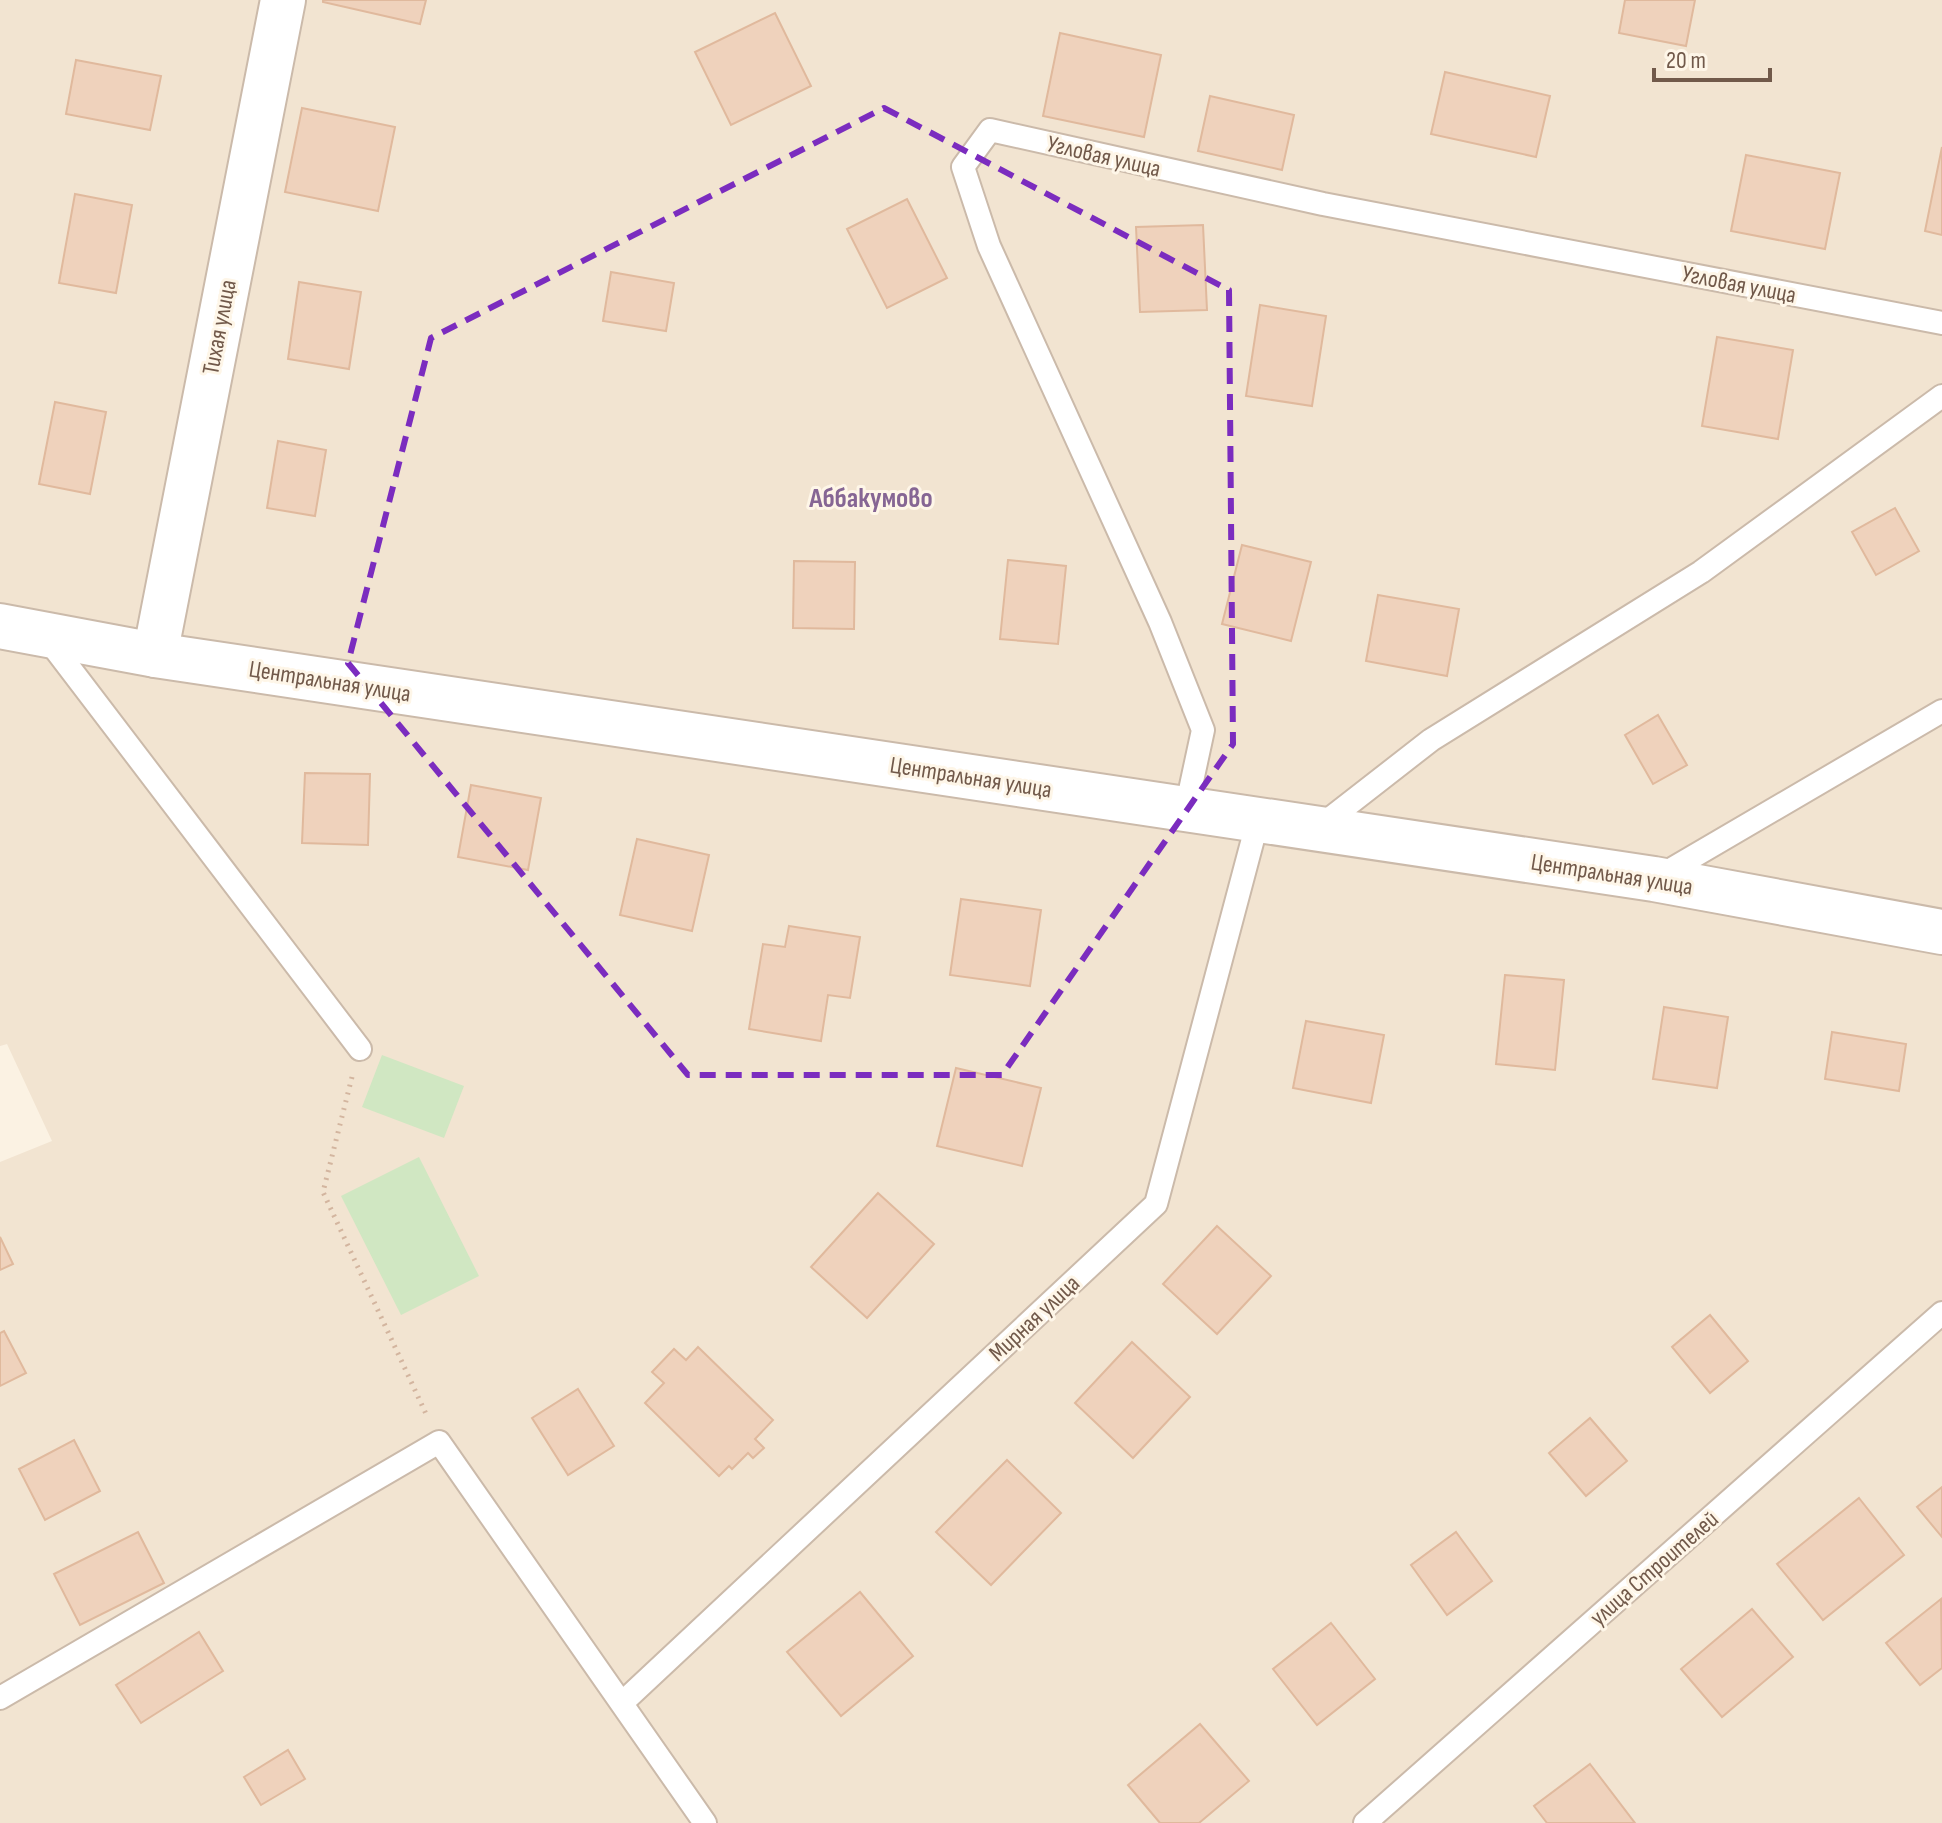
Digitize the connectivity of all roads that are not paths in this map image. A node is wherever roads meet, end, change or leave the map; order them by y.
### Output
1 (283, 0) edge
2 (1942, 323) edge
3 (1942, 396) edge
4 (0, 626) edge
5 (43, 633) junction
6 (155, 655) junction
7 (1942, 711) edge
8 (1186, 809) junction
9 (1258, 820) junction
10 (1317, 828) junction
11 (1654, 879) junction
12 (1942, 932) edge
13 (360, 1049) road end
14 (1942, 1313) edge
15 (0, 1698) edge
16 (622, 1703) junction
17 (705, 1823) edge
18 (1365, 1823) edge

1 - 6 street, Тихая улица
2 - 8 lane, Угловая улица
3 - 10 lane
4 - 5 street, Центральная улица
5 - 6 street, Центральная улица
5 - 13 lane
6 - 8 street, Центральная улица
7 - 11 lane
8 - 9 street, Центральная улица
9 - 10 street, Центральная улица
9 - 16 lane, Мирная улица
10 - 11 street, Центральная улица
11 - 12 street, Центральная улица
14 - 18 lane, улица Строителей
15 - 16 lane
16 - 17 lane

